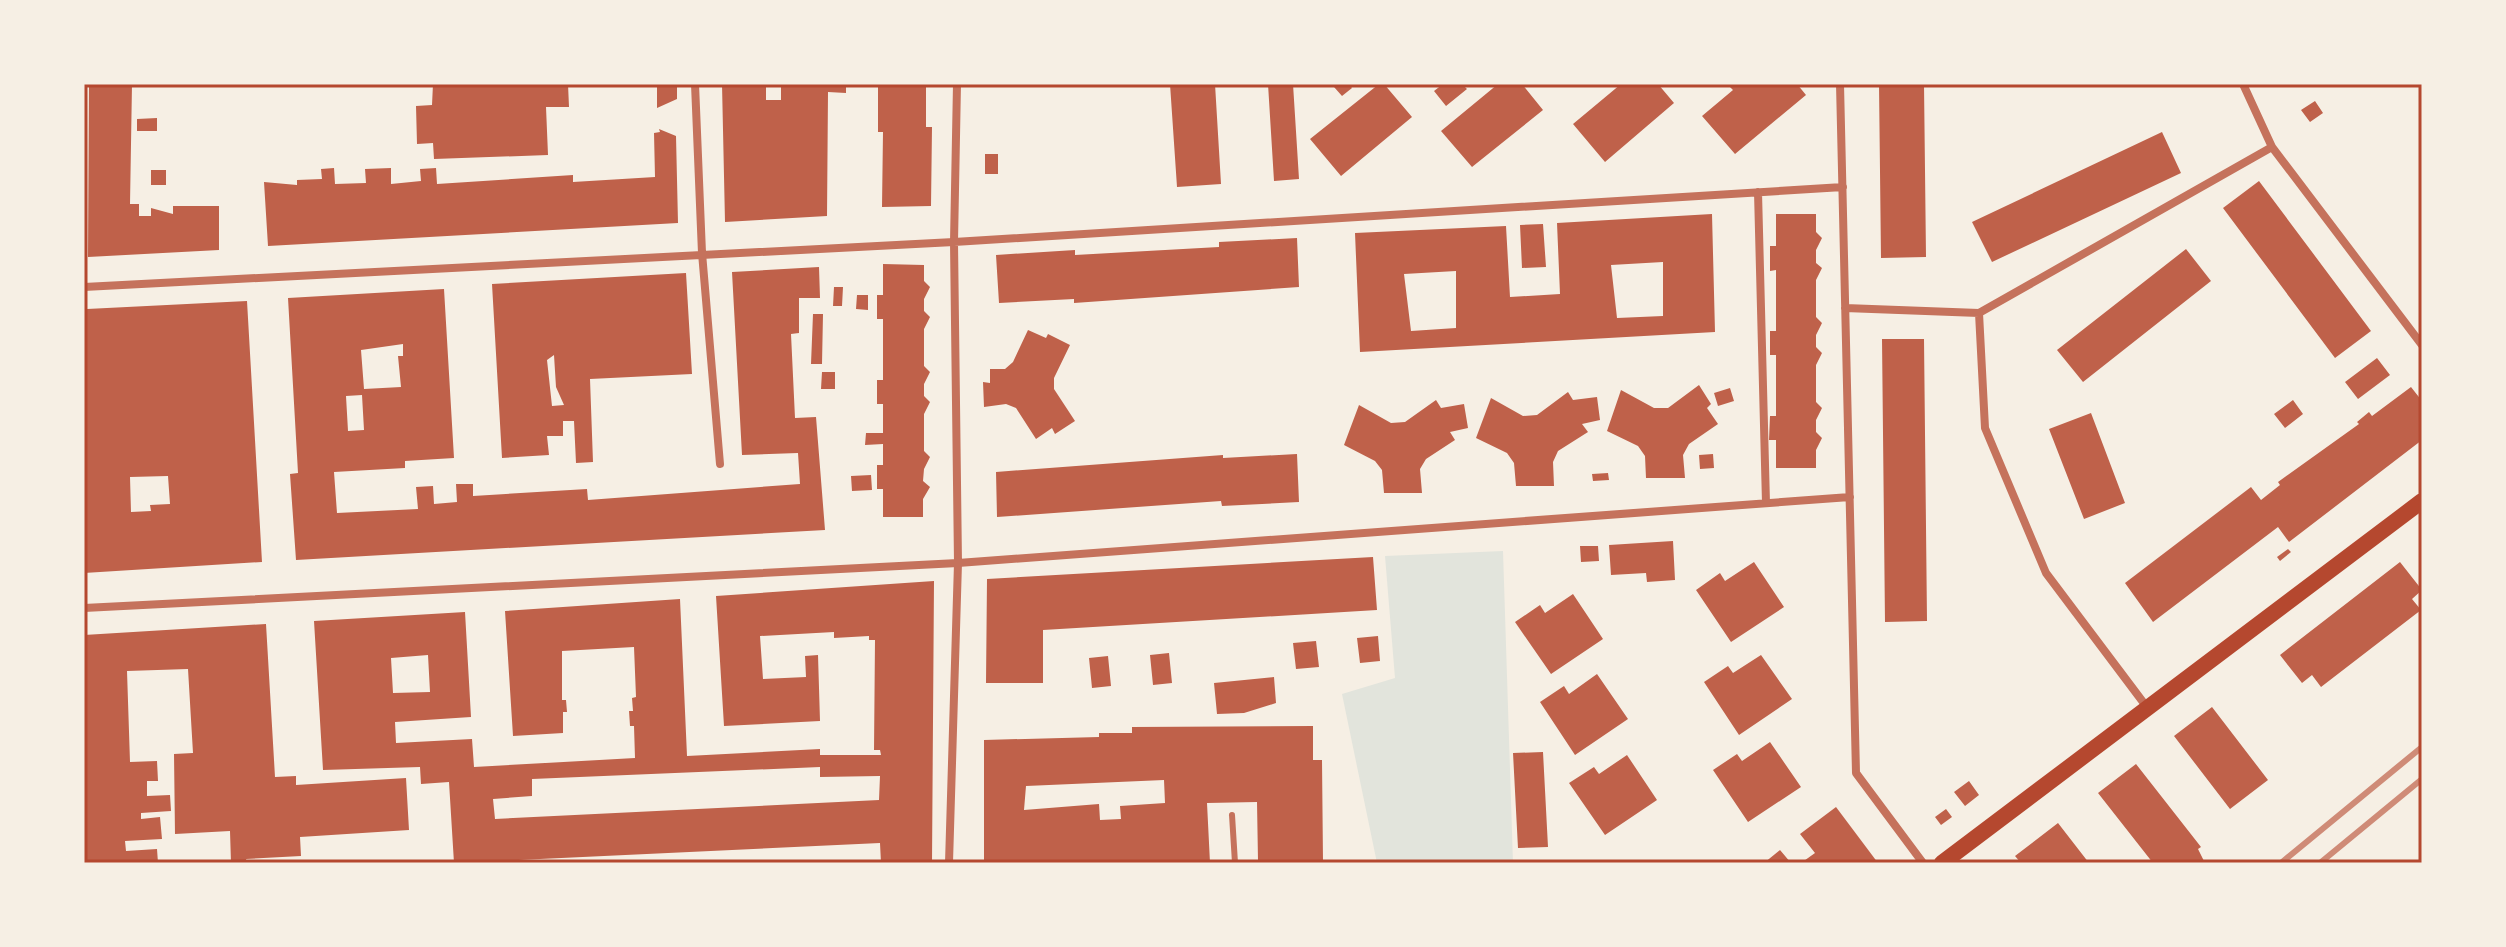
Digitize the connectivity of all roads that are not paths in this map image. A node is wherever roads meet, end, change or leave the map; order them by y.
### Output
1 (695, 84) edge
2 (957, 84) edge
3 (1840, 84) edge
4 (2243, 84) edge
5 (2272, 147) junction
6 (1843, 187) junction
7 (1758, 192) junction
8 (954, 242) junction
9 (702, 253) junction
10 (84, 287) edge
11 (1845, 308) junction
12 (1979, 313) junction
13 (2422, 345) edge
14 (720, 464) dead end
15 (1850, 497) junction
16 (2422, 501) edge
17 (1766, 503) junction
18 (958, 563) junction
19 (84, 608) edge
20 (2146, 706) junction
21 (1232, 815) dead end
22 (949, 863) edge
23 (1235, 863) edge
24 (1923, 863) edge
25 (1942, 863) edge

1 - 9 street
2 - 8 street
3 - 6 street
4 - 5 street
5 - 12 street
5 - 13 street
6 - 7 street
6 - 11 street
7 - 8 street
7 - 17 street
8 - 9 street
8 - 18 street
9 - 10 street
9 - 14 street
11 - 12 street
11 - 15 street
12 - 20 street
15 - 17 street
15 - 24 street
16 - 20 main road
17 - 18 street
18 - 19 street
18 - 22 street
20 - 25 main road
21 - 23 lane

